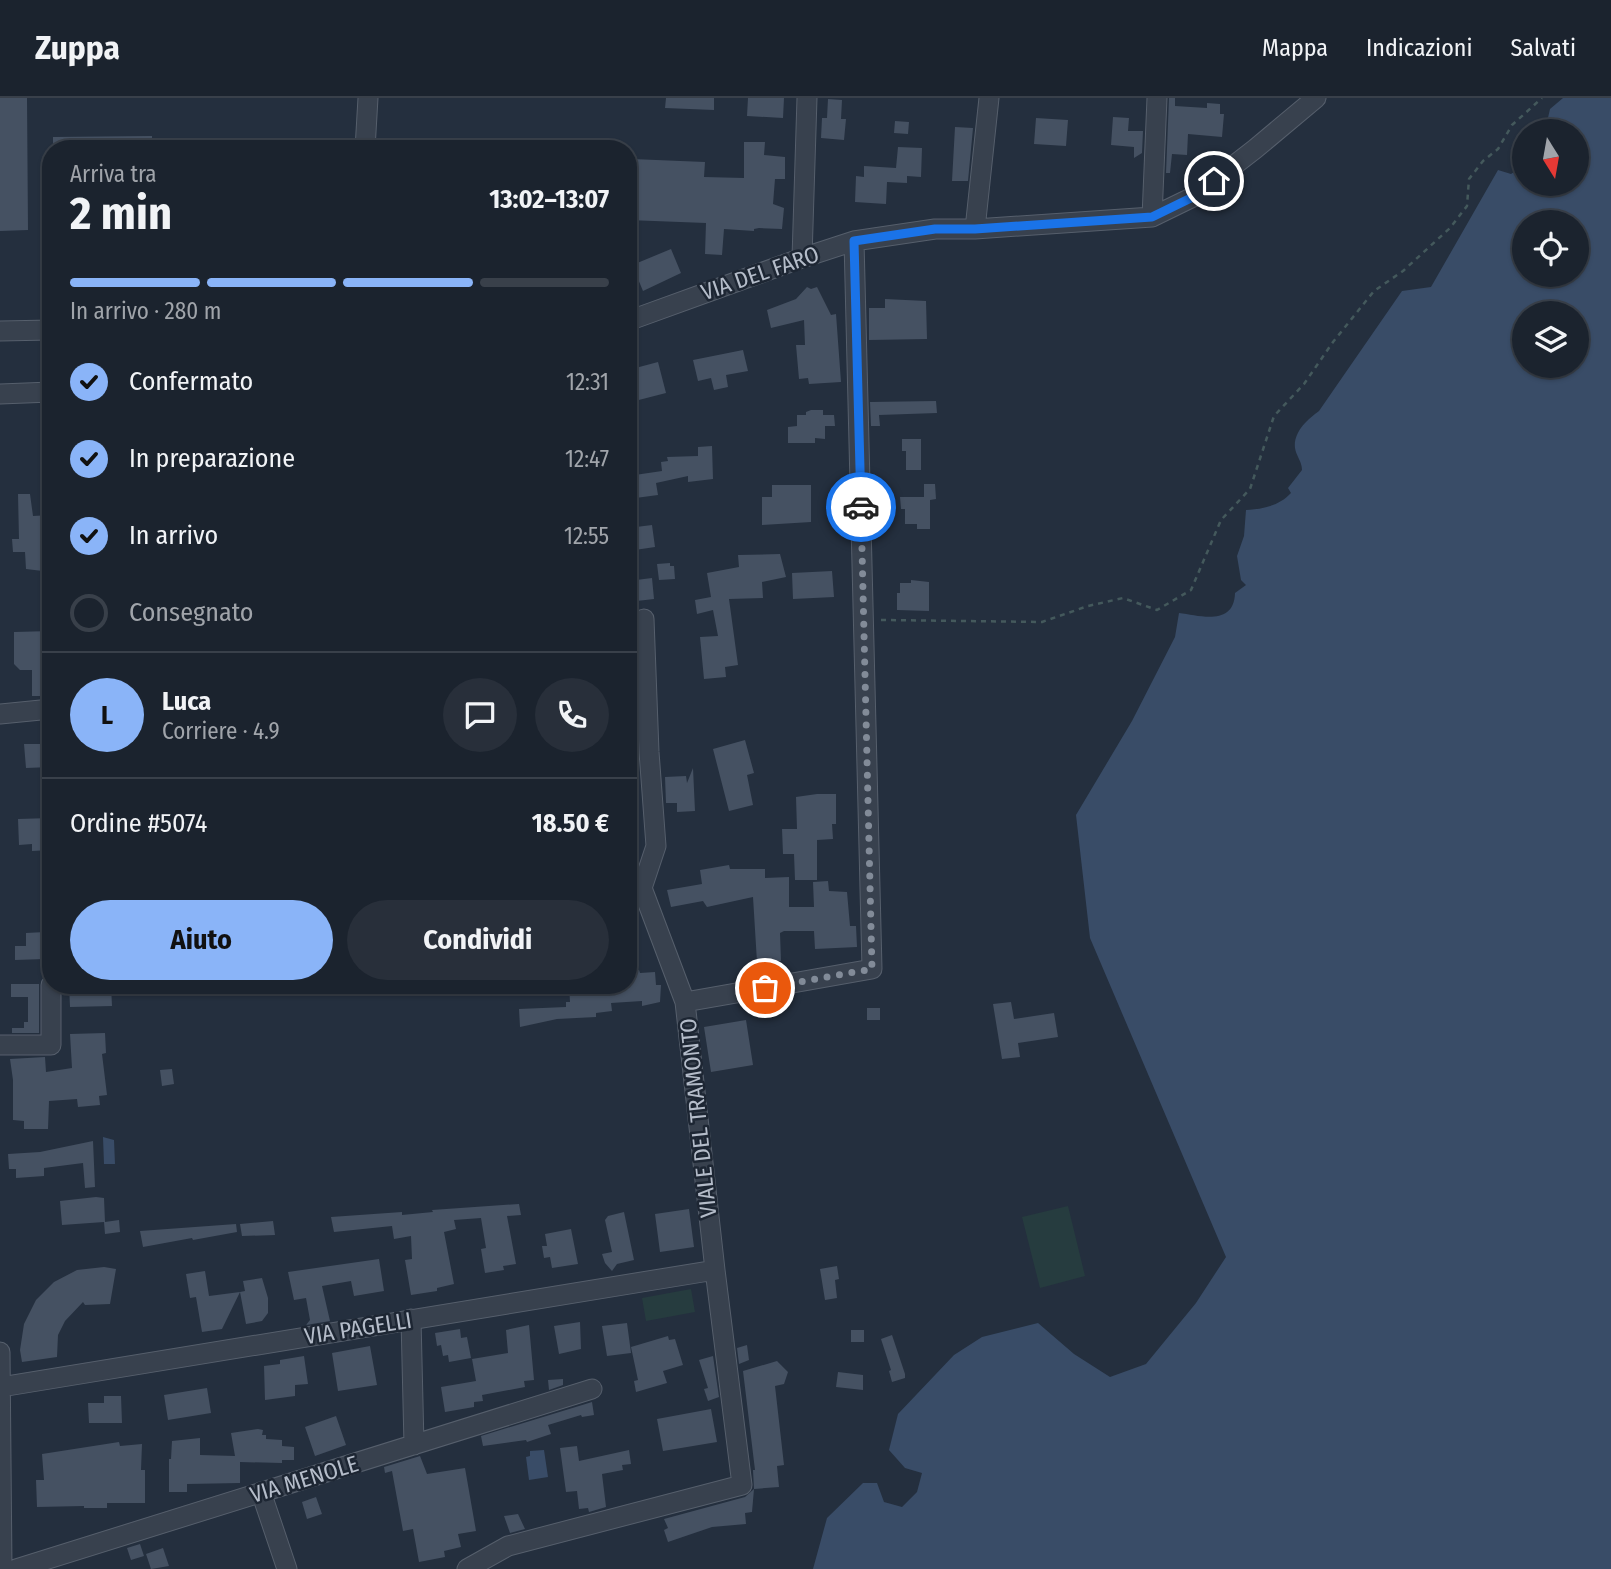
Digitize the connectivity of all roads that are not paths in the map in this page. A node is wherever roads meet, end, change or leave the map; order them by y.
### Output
1 (368, 98) edge
2 (807, 98) edge
3 (989, 98) edge
4 (1157, 98) edge
5 (1316, 98) edge
6 (366, 140) edge
7 (1152, 217) junction
8 (975, 229) junction
9 (854, 241) junction
10 (802, 258) junction
11 (637, 318) edge
12 (42, 330) edge
13 (0, 331) edge
14 (42, 392) edge
15 (0, 394) edge
16 (643, 618) dead end
17 (42, 710) edge
18 (0, 714) edge
19 (649, 752) junction
20 (637, 753) edge
21 (637, 884) edge
22 (637, 893) edge
23 (51, 994) edge
24 (685, 1002) junction
25 (0, 1045) edge
26 (715, 1270) junction
27 (411, 1319) junction
28 (0, 1352) edge
29 (1, 1387) edge
30 (592, 1389) dead end
31 (414, 1445) junction
32 (261, 1492) junction
33 (2, 1569) edge
34 (16, 1569) edge
35 (287, 1569) edge
36 (467, 1569) edge

1 - 6 street
2 - 10 street
3 - 8 street
4 - 7 street
5 - 7 street, VIA DEL FARO
7 - 8 street, VIA DEL FARO
8 - 9 street, VIA DEL FARO
9 - 10 street, VIA DEL FARO
9 - 24 street, VIALE DEL TRAMONTO
10 - 11 street, VIA DEL FARO
12 - 13 street
14 - 15 street
16 - 19 street
17 - 18 street
19 - 20 street
19 - 21 street
22 - 24 street
23 - 25 street
24 - 26 street, VIALE DEL TRAMONTO
26 - 27 street, VIA PAGELLI
26 - 36 street, VIALE DEL TRAMONTO
27 - 29 street, VIA PAGELLI
27 - 31 street
28 - 29 street
29 - 33 street
30 - 31 street, VIA MENOLE
31 - 32 street, VIA MENOLE
32 - 34 street, VIA MENOLE
32 - 35 street

